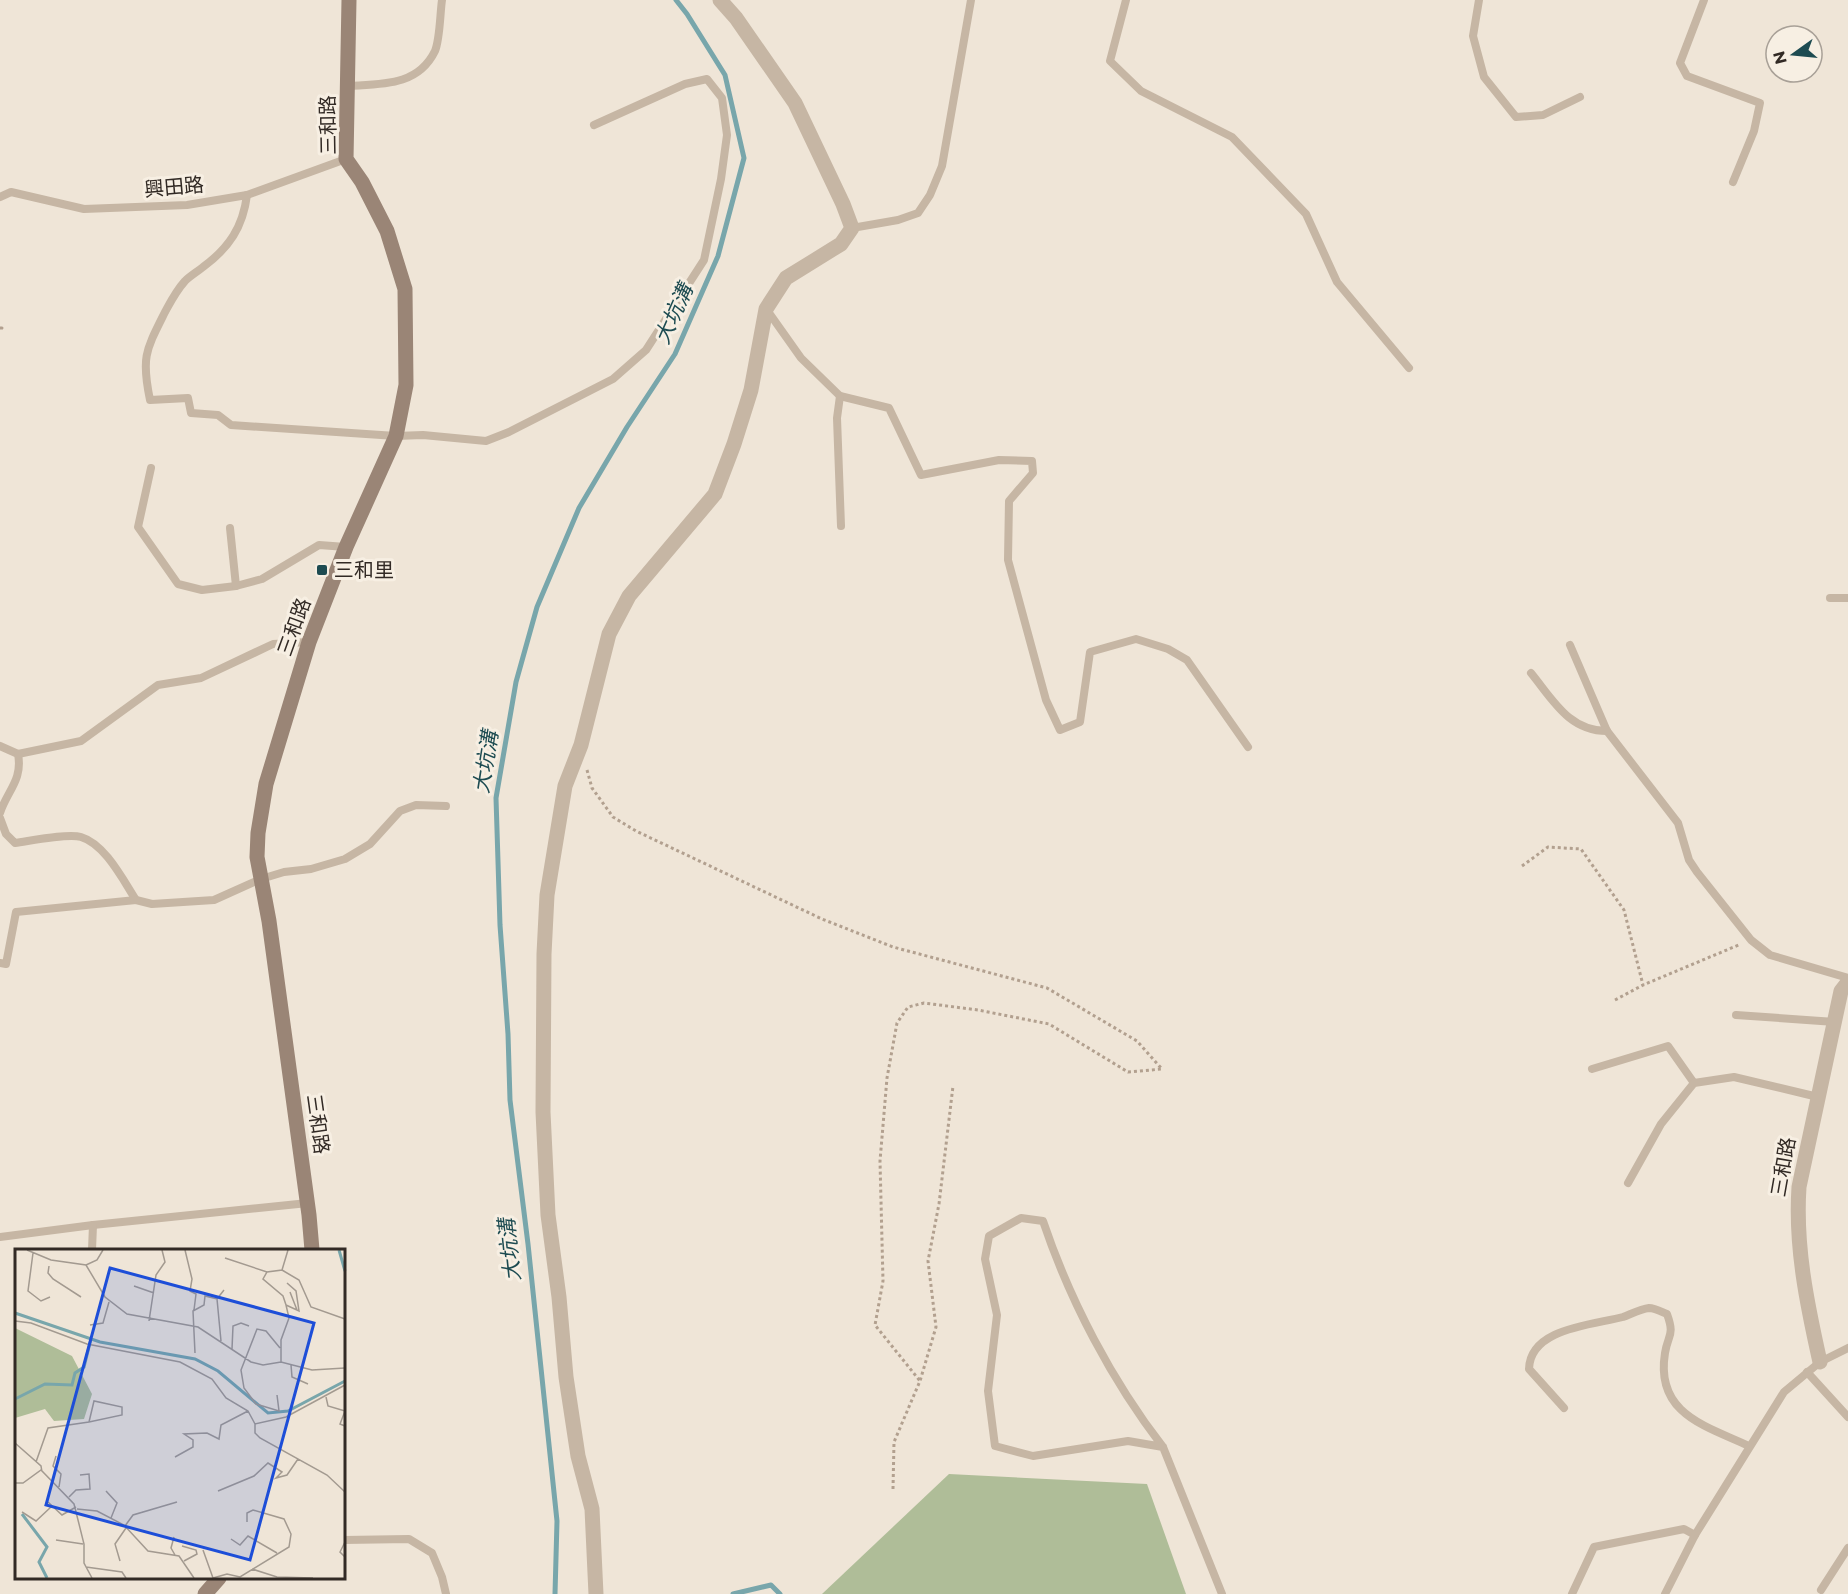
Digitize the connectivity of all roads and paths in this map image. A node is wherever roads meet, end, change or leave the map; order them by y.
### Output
1 (349, 0) edge
2 (442, 0) edge
3 (720, 0) edge
4 (971, 0) edge
5 (1126, 0) edge
6 (1479, 0) edge
7 (1704, 0) edge
8 (349, 86) junction
9 (1580, 97) dead end
10 (594, 125) dead end
11 (346, 159) junction
12 (1733, 183) dead end
13 (247, 195) junction
14 (0, 197) edge
15 (852, 228) junction
16 (766, 309) junction
17 (1409, 368) dead end
18 (840, 396) junction
19 (396, 436) junction
20 (151, 468) dead end
21 (841, 526) dead end
22 (230, 528) dead end
23 (346, 548) junction
24 (236, 586) junction
25 (1830, 598) dead end
26 (1848, 598) edge
27 (309, 642) junction
28 (1570, 645) dead end
29 (1531, 673) dead end
30 (1607, 731) junction
31 (581, 745) junction
32 (0, 746) edge
33 (1248, 747) dead end
34 (18, 754) junction
35 (446, 806) dead end
36 (0, 813) edge
37 (0, 818) edge
38 (1522, 866) dead end
39 (261, 879) junction
40 (136, 900) junction
41 (1751, 940) junction
42 (0, 963) edge
43 (1848, 980) edge
44 (1643, 985) junction
45 (1615, 1000) dead end
46 (1736, 1015) dead end
47 (1835, 1022) junction
48 (1592, 1069) dead end
49 (1694, 1083) junction
50 (952, 1086) dead end
51 (1818, 1097) junction
52 (1628, 1183) dead end
53 (308, 1203) junction
54 (93, 1225) junction
55 (0, 1237) edge
56 (92, 1249) edge
57 (312, 1249) edge
58 (1848, 1348) edge
59 (1820, 1362) junction
60 (1807, 1372) junction
61 (920, 1381) junction
62 (1564, 1408) dead end
63 (1848, 1417) edge
64 (1749, 1446) junction
65 (1163, 1448) junction
66 (893, 1489) dead end
67 (1695, 1535) junction
68 (345, 1540) edge
69 (1847, 1551) edge
70 (218, 1579) edge
71 (1821, 1590) dead end
72 (205, 1594) edge
73 (446, 1594) edge
74 (596, 1594) edge
75 (1221, 1594) edge
76 (1572, 1594) edge
77 (1665, 1594) edge

1 - 8 main road, 三和路
2 - 8 lane
3 - 15 street
4 - 15 lane
5 - 17 lane
6 - 9 lane
7 - 12 lane
8 - 11 main road, 三和路
10 - 19 lane
11 - 13 lane, 興田路
11 - 19 main road, 三和路
13 - 14 lane, 興田路
13 - 19 lane
15 - 16 street
16 - 18 lane
16 - 31 street
18 - 21 lane
18 - 33 lane
19 - 23 main road, 三和路
20 - 24 lane
22 - 24 lane
23 - 24 lane
23 - 27 main road, 三和路
25 - 26 lane
27 - 34 lane
27 - 39 main road, 三和路
28 - 30 lane
29 - 30 lane
30 - 41 lane
31 - 61 path
31 - 74 street
32 - 34 lane
34 - 36 lane
35 - 39 lane
37 - 40 lane
38 - 44 path
39 - 40 lane
39 - 53 main road, 三和路
40 - 42 lane
41 - 43 lane
41 - 44 path
43 - 47 street, 三和路
44 - 45 path
46 - 47 lane
47 - 51 street, 三和路
48 - 49 lane
49 - 51 lane
49 - 52 lane
50 - 61 path
51 - 59 street, 三和路
53 - 54 lane
53 - 57 main road, 三和路
54 - 55 lane
54 - 56 lane
58 - 59 lane
59 - 60 lane
60 - 63 lane
60 - 64 lane
61 - 66 path
62 - 64 lane
64 - 67 lane
65 - 65 lane
65 - 75 lane
67 - 76 lane
67 - 77 lane
68 - 73 lane
69 - 71 lane
70 - 72 main road

